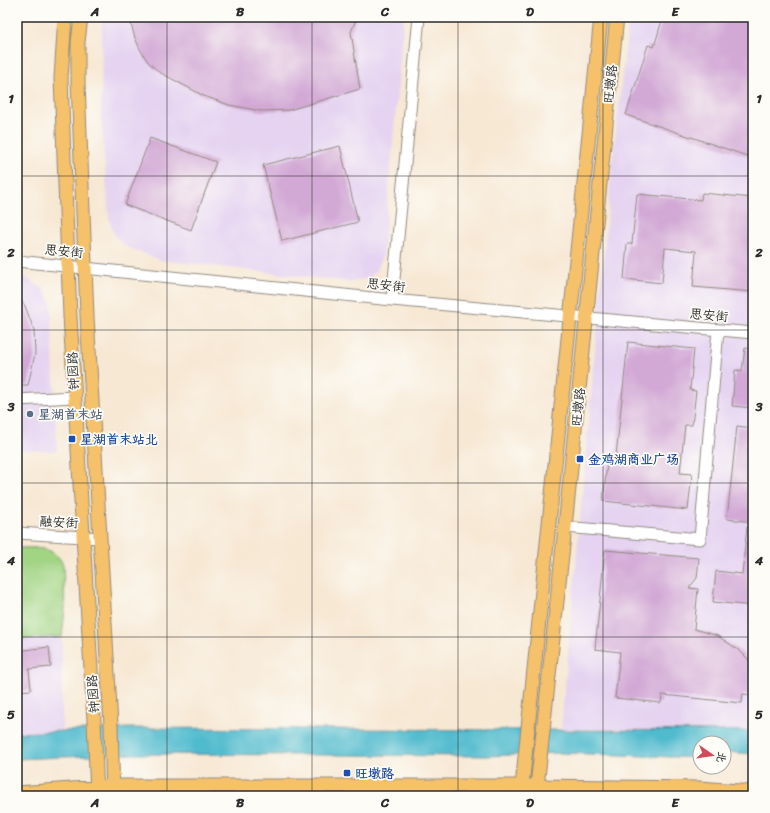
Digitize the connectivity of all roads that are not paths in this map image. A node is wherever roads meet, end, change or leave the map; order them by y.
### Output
1 (65, 17) edge
2 (81, 17) edge
3 (419, 17) edge
4 (601, 17) edge
5 (616, 17) edge
6 (17, 261) edge
7 (68, 266) junction
8 (86, 267) junction
9 (392, 300) junction
10 (571, 316) junction
11 (587, 318) junction
12 (718, 330) junction
13 (753, 333) edge
14 (74, 397) junction
15 (17, 400) edge
16 (565, 526) junction
17 (17, 533) edge
18 (82, 537) junction
19 (100, 538) junction
20 (97, 791) edge
21 (113, 791) edge
22 (522, 791) edge
23 (536, 791) edge
24 (753, 792) edge
25 (17, 793) edge

1 - 7 main road, 钟园路
2 - 8 main road, 钟园路
3 - 9 street
4 - 10 main road, 旺墩路
5 - 11 main road, 旺墩路
6 - 7 street, 思安街
7 - 8 street, 思安街
7 - 14 main road, 钟园路
8 - 9 street, 思安街
8 - 19 main road, 钟园路
9 - 10 street, 思安街
10 - 11 street, 思安街
10 - 22 main road, 旺墩路
11 - 12 street, 思安街
11 - 16 main road, 旺墩路
12 - 13 street, 思安街
12 - 16 street
14 - 15 street
14 - 18 main road, 钟园路
16 - 23 main road, 旺墩路
17 - 18 street, 融安街
18 - 19 street, 融安街
18 - 20 main road, 钟园路
19 - 21 main road, 钟园路
20 - 21 main road
20 - 25 main road
21 - 22 main road
22 - 23 main road
23 - 24 main road

